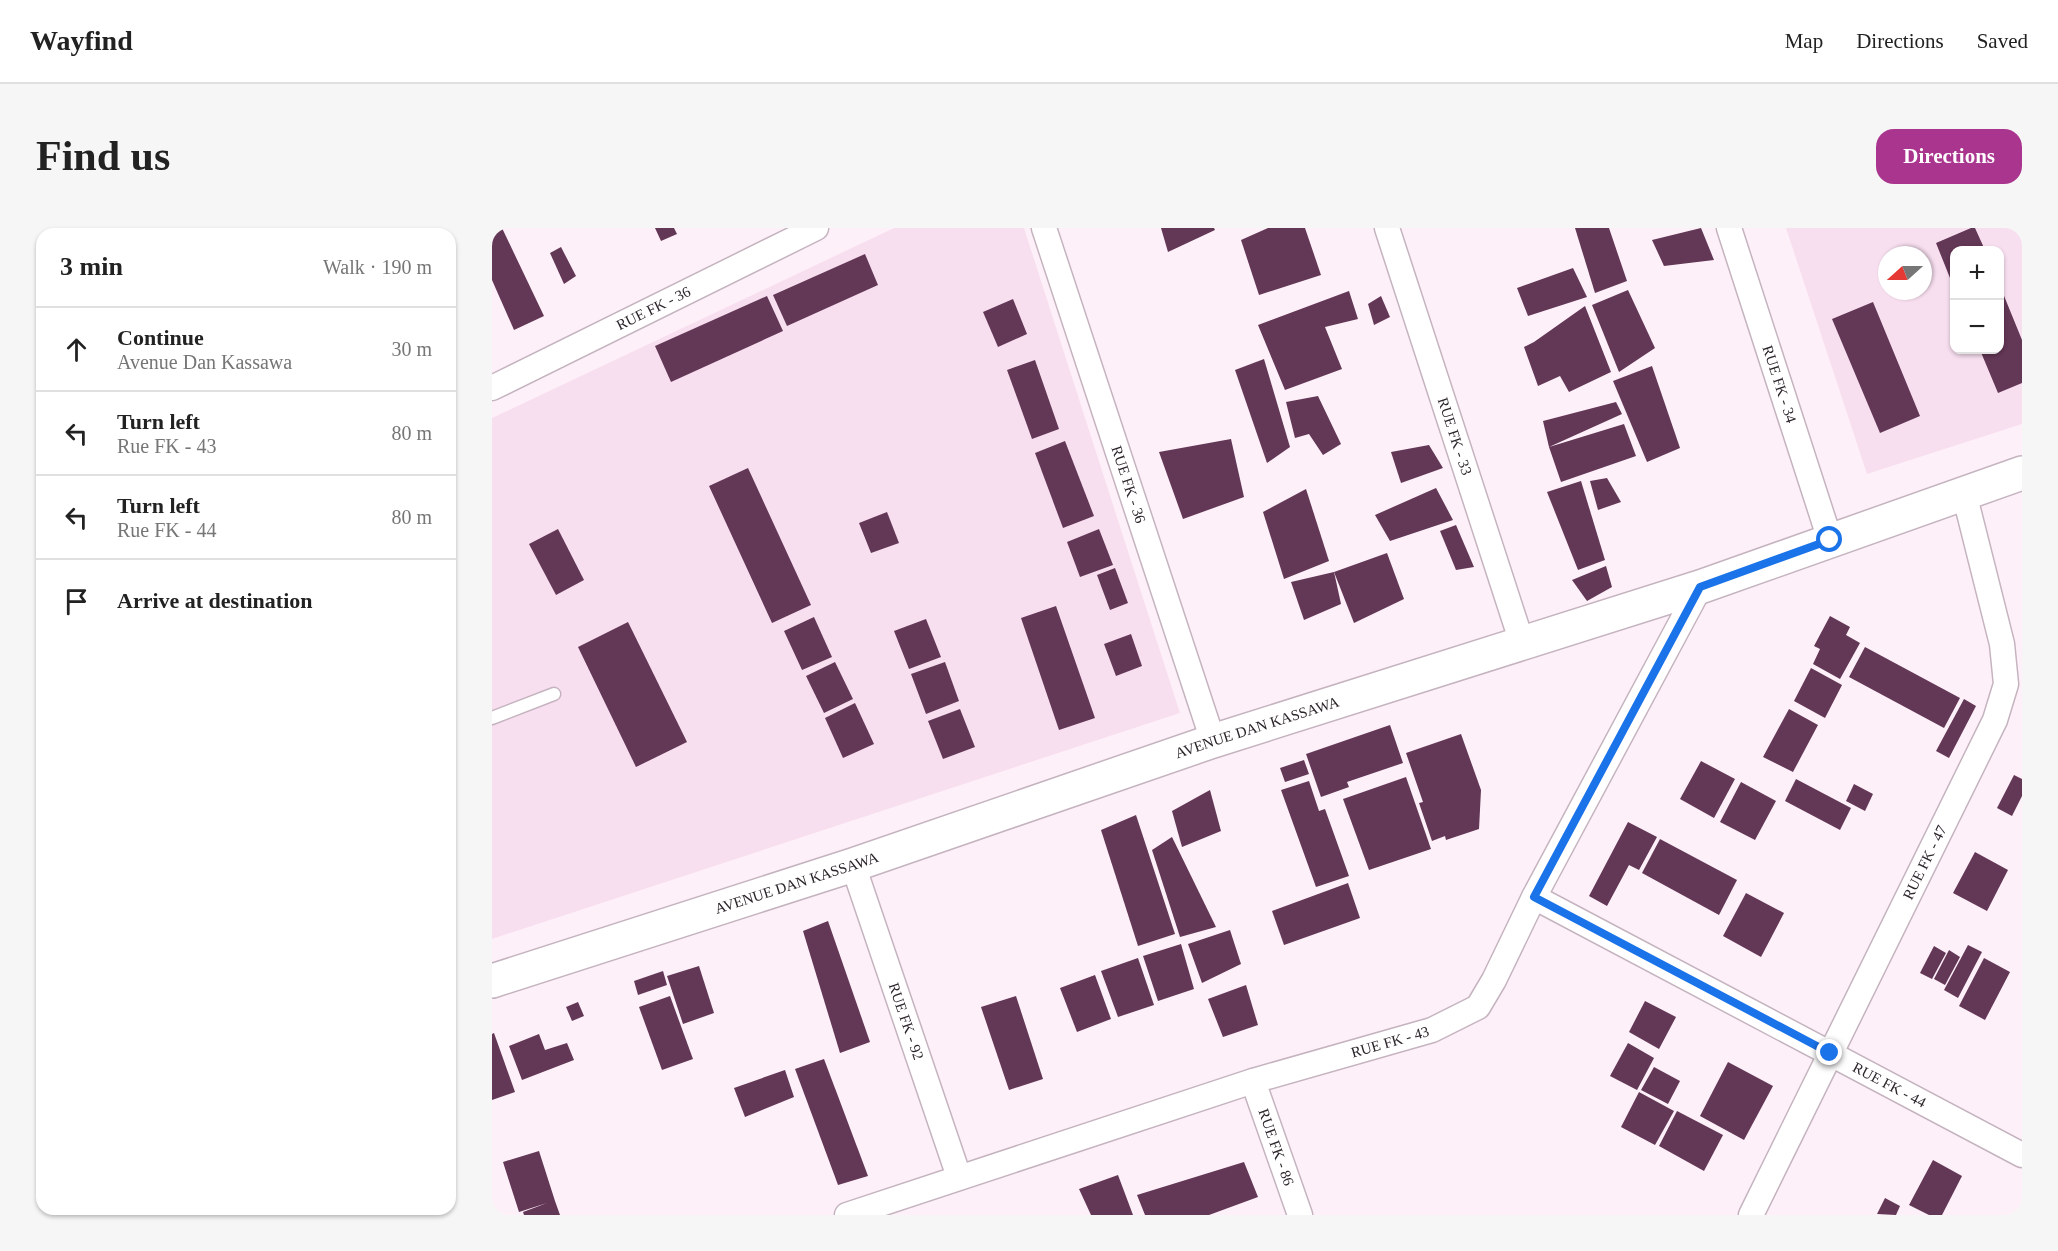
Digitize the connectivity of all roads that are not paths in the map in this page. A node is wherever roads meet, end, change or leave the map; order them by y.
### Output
1 (816, 228) edge
2 (1044, 228) edge
3 (1387, 228) edge
4 (1729, 228) edge
5 (492, 388) edge
6 (2022, 473) edge
7 (1964, 493) junction
8 (1830, 540) junction
9 (1700, 587) junction
10 (1522, 643) junction
11 (554, 694) dead end
12 (492, 718) edge
13 (1213, 741) junction
14 (853, 864) junction
15 (1534, 897) junction
16 (492, 981) edge
17 (1830, 1053) junction
18 (1253, 1081) junction
19 (2022, 1155) edge
20 (959, 1177) junction
21 (847, 1215) edge
22 (1300, 1215) edge
23 (1751, 1215) edge

1 - 5 street, RUE FK - 36
2 - 13 street, RUE FK - 36
3 - 10 street, RUE FK - 33
4 - 8 street, RUE FK - 34
6 - 7 street, AVENUE DAN KASSAWA
7 - 8 street, AVENUE DAN KASSAWA
7 - 17 street, RUE FK - 47
8 - 9 street, AVENUE DAN KASSAWA
9 - 10 street, AVENUE DAN KASSAWA
9 - 15 street, RUE FK - 43
10 - 13 street, AVENUE DAN KASSAWA
11 - 12 lane
13 - 14 street, AVENUE DAN KASSAWA
14 - 16 street, AVENUE DAN KASSAWA
14 - 20 street, RUE FK - 92
15 - 17 street, RUE FK - 44
15 - 18 street, RUE FK - 43
17 - 19 street, RUE FK - 44
17 - 23 street, RUE FK - 47
18 - 20 street, RUE FK - 43
18 - 22 street, RUE FK - 86
20 - 21 street, RUE FK - 43

